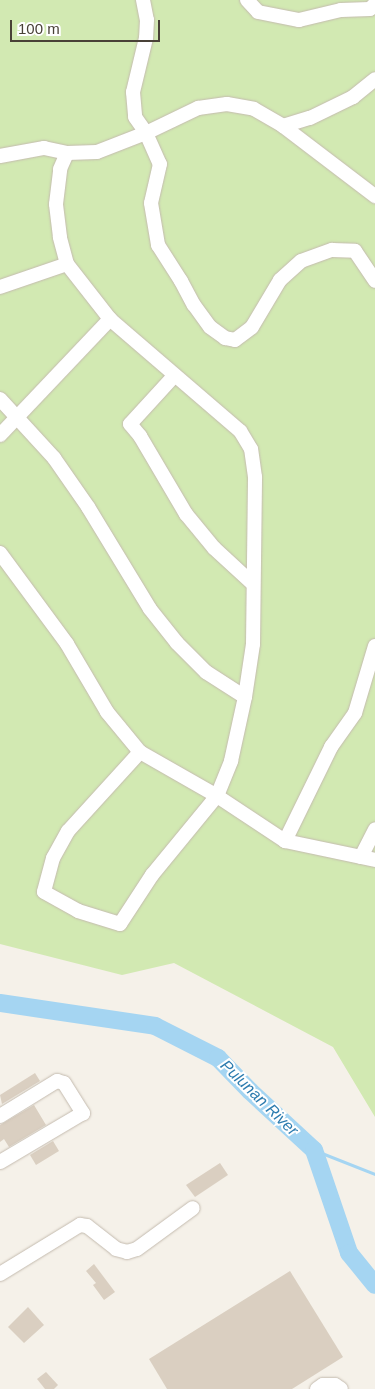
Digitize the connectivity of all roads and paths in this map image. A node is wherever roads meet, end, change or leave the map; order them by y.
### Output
1 (144, 0) edge
2 (247, 0) edge
3 (375, 4) edge
4 (375, 79) edge
5 (283, 126) junction
6 (146, 133) junction
7 (67, 153) junction
8 (0, 156) edge
9 (375, 196) edge
10 (67, 264) junction
11 (375, 281) edge
12 (0, 287) edge
13 (110, 320) junction
14 (174, 376) junction
15 (0, 400) edge
16 (19, 418) junction
17 (0, 435) edge
18 (0, 553) edge
19 (253, 584) junction
20 (375, 646) edge
21 (245, 697) junction
22 (140, 752) junction
23 (218, 796) junction
24 (375, 829) edge
25 (285, 841) junction
26 (361, 858) junction
27 (375, 860) edge
28 (0, 1116) edge
29 (0, 1162) edge
30 (193, 1208) dead end
31 (0, 1274) edge
32 (317, 1389) edge
33 (341, 1389) edge

1 - 6 street
2 - 3 street
4 - 5 street
5 - 6 street
5 - 9 street
6 - 7 street
6 - 11 street
7 - 8 street
7 - 10 street
10 - 12 street
10 - 13 street
13 - 14 street
13 - 16 street
14 - 19 street
14 - 19 street
15 - 16 street
16 - 17 street
16 - 21 street
18 - 22 street
19 - 21 street
20 - 25 street
21 - 23 street
22 - 23 street
22 - 23 street
23 - 25 street
24 - 26 street
25 - 26 street
26 - 27 street
28 - 29 street
30 - 31 street
32 - 33 street

